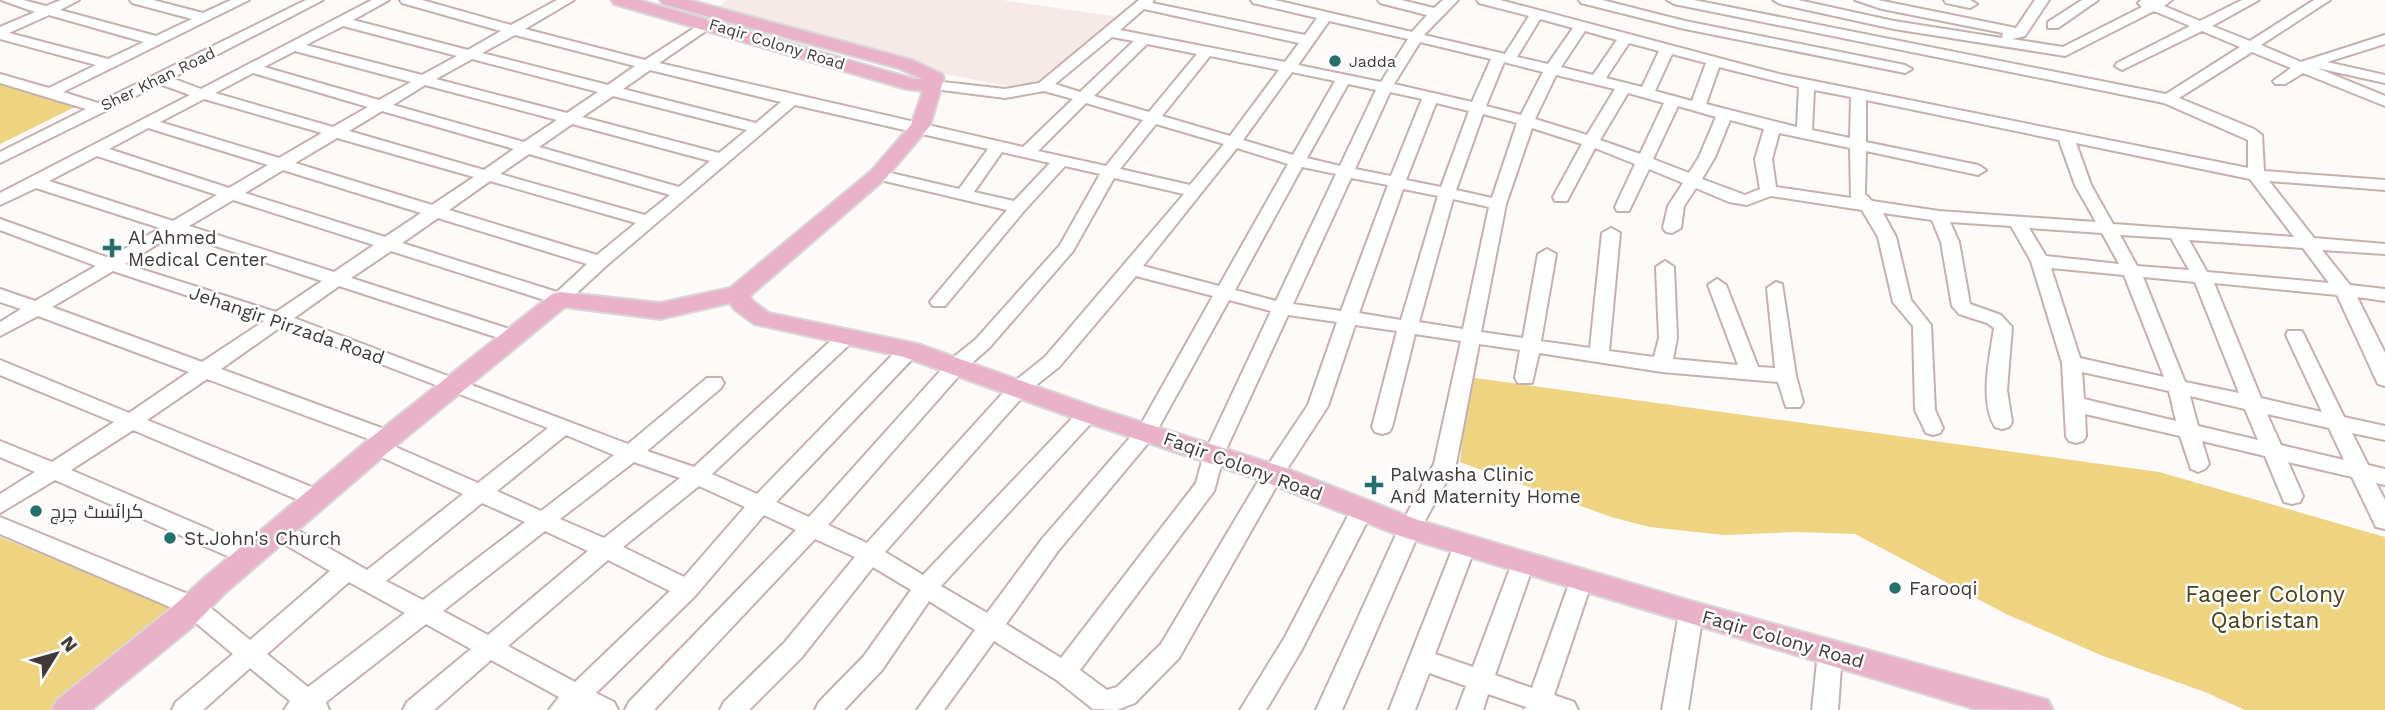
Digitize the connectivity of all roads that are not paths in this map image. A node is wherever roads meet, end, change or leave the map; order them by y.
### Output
1 (8, 0) edge
2 (72, 0) edge
3 (136, 0) edge
4 (242, 0) edge
5 (316, 0) edge
6 (382, 0) edge
7 (407, 0) edge
8 (567, 0) edge
9 (620, 0) edge
10 (669, 0) edge
11 (728, 0) edge
12 (1258, 0) edge
13 (1385, 0) edge
14 (1451, 0) edge
15 (1483, 0) edge
16 (1586, 0) edge
17 (1674, 0) edge
18 (1780, 0) edge
19 (1862, 0) edge
20 (1951, 0) edge
21 (2042, 0) edge
22 (2091, 0) edge
23 (2137, 0) edge
24 (2252, 0) edge
25 (2323, 0) edge
26 (1145, 3) edge
27 (2159, 3) edge
28 (1624, 4) edge
29 (1818, 4) edge
30 (1970, 4) dead end
31 (1726, 5) edge
32 (47, 11) junction
33 (1437, 13) junction
34 (1536, 15) junction
35 (1326, 16) junction
36 (205, 18) junction
37 (706, 18) junction
38 (1860, 18) junction
39 (339, 21) junction
40 (2053, 25) dead end
41 (2202, 26) junction
42 (1581, 27) junction
43 (1807, 28) junction
44 (1708, 29) junction
45 (509, 30) junction
46 (1110, 32) junction
47 (0, 33) edge
48 (2020, 33) junction
49 (1415, 37) junction
50 (1855, 38) junction
51 (1144, 39) junction
52 (1625, 39) junction
53 (2385, 39) edge
54 (1307, 40) junction
55 (1992, 40) junction
56 (156, 41) junction
57 (2250, 45) junction
58 (293, 46) junction
59 (1799, 47) junction
60 (1903, 48) junction
61 (1667, 50) junction
62 (1206, 52) junction
63 (468, 54) junction
64 (1504, 58) junction
65 (1850, 58) junction
66 (2385, 60) edge
67 (1714, 62) junction
68 (108, 64) junction
69 (649, 64) junction
70 (2307, 64) junction
71 (2122, 66) dead end
72 (250, 68) junction
73 (1285, 68) junction
74 (1552, 69) junction
75 (2366, 75) junction
76 (0, 78) edge
77 (159, 78) junction
78 (1343, 79) junction
79 (2385, 79) edge
80 (424, 80) junction
81 (1597, 80) junction
82 (2280, 81) dead end
83 (1807, 84) junction
84 (1902, 85) junction
85 (934, 86) junction
86 (1044, 86) junction
87 (1385, 87) junction
88 (1624, 87) junction
89 (611, 90) junction
90 (50, 93) junction
91 (1647, 93) junction
92 (201, 94) junction
93 (1859, 94) junction
94 (1084, 96) junction
95 (1430, 98) junction
96 (2168, 99) junction
97 (792, 100) junction
98 (1673, 100) junction
99 (2385, 101) edge
100 (380, 106) junction
101 (1697, 107) junction
102 (99, 108) junction
103 (1475, 109) junction
104 (1726, 114) junction
105 (1153, 117) junction
106 (570, 119) junction
107 (1526, 121) junction
108 (147, 123) junction
109 (1773, 127) junction
110 (758, 128) junction
111 (916, 130) junction
112 (335, 132) junction
113 (1804, 133) junction
114 (2065, 135) junction
115 (1592, 142) junction
116 (1233, 143) junction
117 (1859, 146) junction
118 (998, 147) junction
119 (527, 148) junction
120 (95, 150) junction
121 (1026, 153) junction
122 (0, 158) edge
123 (722, 159) junction
124 (1062, 160) junction
125 (1296, 161) junction
126 (1643, 161) junction
127 (282, 164) junction
128 (1978, 170) dead end
129 (1110, 171) junction
130 (1347, 171) junction
131 (2256, 175) junction
132 (487, 176) junction
133 (878, 176) junction
134 (1692, 181) junction
135 (36, 182) junction
136 (1397, 182) junction
137 (2385, 185) edge
138 (1194, 191) junction
139 (1769, 191) junction
140 (682, 193) junction
141 (231, 195) junction
142 (963, 195) junction
143 (1448, 195) junction
144 (1561, 197) dead end
145 (0, 200) edge
146 (1498, 204) junction
147 (1867, 204) junction
148 (1018, 207) junction
149 (1623, 207) dead end
150 (435, 211) junction
151 (1939, 216) junction
152 (648, 222) junction
153 (2017, 222) junction
154 (0, 224) edge
155 (176, 227) junction
156 (1672, 228) dead end
157 (2106, 229) junction
158 (1611, 233) dead end
159 (2177, 234) junction
160 (2309, 245) junction
161 (386, 246) junction
162 (2385, 249) edge
163 (1546, 254) dead end
164 (2040, 261) junction
165 (600, 262) junction
166 (111, 265) junction
167 (1665, 267) dead end
168 (1132, 269) junction
169 (2132, 272) junction
170 (2200, 277) junction
171 (337, 279) junction
172 (1717, 285) dead end
173 (1776, 288) dead end
174 (2344, 290) junction
175 (1223, 293) junction
176 (737, 294) junction
177 (0, 295) edge
178 (2385, 295) edge
179 (560, 299) junction
180 (939, 302) dead end
181 (37, 308) junction
182 (1282, 308) junction
183 (1348, 318) junction
184 (278, 320) junction
185 (1407, 327) junction
186 (0, 330) edge
187 (2295, 335) dead end
188 (514, 337) junction
189 (846, 337) junction
190 (1470, 337) junction
191 (1529, 345) junction
192 (909, 349) junction
193 (1599, 356) junction
194 (2072, 363) junction
195 (957, 365) junction
196 (1662, 365) junction
197 (0, 367) edge
198 (204, 371) junction
199 (1751, 373) junction
200 (1786, 376) junction
201 (1525, 378) dead end
202 (2385, 379) edge
203 (714, 383) dead end
204 (454, 385) junction
205 (2177, 385) junction
206 (1018, 389) junction
207 (1793, 402) dead end
208 (2252, 402) junction
209 (2074, 404) junction
210 (1088, 414) junction
211 (130, 422) junction
212 (2002, 422) dead end
213 (2337, 422) junction
214 (564, 426) junction
215 (1382, 427) dead end
216 (1933, 428) dead end
217 (1147, 431) junction
218 (2190, 431) junction
219 (2385, 433) edge
220 (2076, 436) dead end
221 (383, 442) junction
222 (0, 448) edge
223 (631, 453) junction
224 (2276, 453) junction
225 (1214, 454) junction
226 (2197, 464) dead end
227 (52, 471) junction
228 (2359, 471) junction
229 (1273, 474) junction
230 (697, 476) junction
231 (2385, 477) edge
232 (480, 492) junction
233 (2292, 496) dead end
234 (316, 498) junction
235 (761, 504) junction
236 (0, 505) edge
237 (1362, 510) junction
238 (543, 520) junction
239 (2384, 521) edge
240 (0, 525) edge
241 (813, 527) junction
242 (1410, 528) junction
243 (279, 530) junction
244 (1465, 545) junction
245 (606, 549) junction
246 (870, 554) junction
247 (249, 556) junction
248 (1523, 563) junction
249 (348, 569) junction
250 (1581, 581) junction
251 (368, 582) junction
252 (925, 588) junction
253 (687, 589) junction
254 (192, 606) junction
255 (423, 611) junction
256 (1691, 614) junction
257 (990, 627) junction
258 (489, 649) junction
259 (1830, 652) junction
260 (251, 656) junction
261 (1422, 660) junction
262 (1063, 672) junction
263 (1479, 681) junction
264 (570, 703) edge
265 (1975, 703) edge
266 (1539, 706) edge
267 (307, 707) edge
268 (68, 710) edge
269 (185, 710) edge
270 (416, 710) edge
271 (605, 710) edge
272 (638, 710) edge
273 (733, 710) edge
274 (828, 710) edge
275 (930, 710) edge
276 (1253, 710) edge
277 (1329, 710) edge
278 (1402, 710) edge
279 (1470, 710) edge
280 (1565, 710) edge
281 (1675, 710) edge
282 (1825, 710) edge
283 (2037, 710) edge

1 - 32 street
2 - 32 street
3 - 36 street
4 - 36 street
5 - 77 street, Sher Khan Road
6 - 39 street
7 - 45 street
8 - 45 street
9 - 37 main road, Faqir Colony Road
10 - 37 main road, Faqir Colony Road
11 - 37 main road
12 - 35 street
13 - 33 street
14 - 33 street
15 - 34 street
16 - 28 street
17 - 31 street
18 - 29 street
19 - 48 street
20 - 30 street
21 - 48 street
22 - 40 street
23 - 27 street
24 - 41 street
25 - 57 street
26 - 46 street
26 - 54 street
27 - 41 street
27 - 55 street
28 - 44 street
29 - 38 street
29 - 43 street
31 - 43 street
31 - 44 street
32 - 47 street
32 - 56 street
33 - 49 street
34 - 42 street
34 - 64 street
35 - 49 street
35 - 54 street
36 - 56 street
37 - 69 street
37 - 85 main road, Faqir Colony Road
38 - 50 street
38 - 55 street
39 - 58 street
39 - 63 street
41 - 57 street
41 - 71 street
42 - 52 street
42 - 74 street
43 - 50 street
43 - 59 street
44 - 59 street
45 - 63 street
45 - 69 street
46 - 51 street
46 - 86 street
47 - 68 street
48 - 55 street
49 - 64 street
49 - 87 street
50 - 60 street
50 - 65 street
51 - 62 street
51 - 94 street
52 - 61 street
52 - 81 street
53 - 70 street
54 - 73 street
56 - 68 street
57 - 70 street
57 - 96 street
58 - 72 street
58 - 80 street
59 - 65 street
60 - 84 street
60 - 96 street
61 - 67 street
61 - 91 street
62 - 73 street
62 - 105 street
63 - 80 street
63 - 89 street
64 - 74 street
64 - 103 street
65 - 84 street
66 - 75 street
67 - 83 street
67 - 101 street
68 - 90 street
69 - 89 street
69 - 97 street
70 - 75 street
70 - 82 street
70 - 99 street
72 - 92 street
72 - 100 street
73 - 78 street
73 - 116 street
74 - 81 street
74 - 107 street
75 - 79 street
76 - 90 street
77 - 92 street
77 - 102 street, Sher Khan Road
78 - 87 street
78 - 125 street
80 - 100 street
80 - 106 street
81 - 88 street
83 - 93 street
83 - 113 street
84 - 93 street
84 - 114 street
85 - 86 street
85 - 111 main road
86 - 94 street
87 - 95 street
87 - 130 street
88 - 91 street
88 - 115 street
89 - 106 street
89 - 110 street
90 - 102 street
91 - 98 street
92 - 108 street
92 - 112 street
93 - 117 street
94 - 105 street
94 - 121 street
95 - 103 street
95 - 136 street
96 - 131 street
97 - 110 street
97 - 111 street
98 - 101 street
98 - 126 street
100 - 112 street
100 - 119 street
101 - 104 street
102 - 122 street, Sher Khan Road
103 - 107 street
103 - 143 street
104 - 109 street
104 - 134 street
105 - 116 street
105 - 129 street
106 - 119 street
106 - 123 street
107 - 115 street
107 - 146 street
108 - 120 street
108 - 127 street
109 - 113 street
109 - 139 street
110 - 123 street
111 - 118 street
111 - 133 main road
112 - 127 street
112 - 132 street
113 - 117 street
114 - 131 street
114 - 157 street
115 - 126 street
115 - 144 street
116 - 125 street
116 - 138 street
117 - 128 street
117 - 147 street
118 - 121 street
118 - 142 street
119 - 132 street
119 - 140 street
120 - 135 street
120 - 141 street
121 - 124 street
123 - 140 street
124 - 129 street
124 - 148 street
125 - 130 street
125 - 175 street
126 - 134 street
126 - 149 street
127 - 141 street
127 - 150 street
129 - 138 street
129 - 195 street
130 - 136 street
130 - 182 street
131 - 137 street
131 - 160 street
132 - 150 street
132 - 152 street
133 - 142 street
133 - 176 main road
134 - 139 street
134 - 156 street
135 - 145 street
135 - 155 street
136 - 143 street
136 - 183 street
138 - 168 street
139 - 147 street
140 - 152 street
141 - 155 street
141 - 161 street
142 - 148 street
143 - 146 street
143 - 185 street
146 - 190 street
147 - 151 street
147 - 216 street
148 - 180 street
150 - 161 street
150 - 165 street
151 - 153 street
151 - 212 street
152 - 165 street
153 - 157 street
153 - 164 street
154 - 166 street, Jehangir Pirzada Road
155 - 166 street
155 - 171 street
157 - 159 street
157 - 169 street
158 - 193 street
159 - 160 street
159 - 170 street
160 - 162 street
160 - 174 street
161 - 171 street
161 - 179 street
163 - 191 street
164 - 169 street
164 - 194 street
165 - 179 street
166 - 181 street
166 - 184 street, Jehangir Pirzada Road
167 - 196 street
168 - 175 street
168 - 206 street
169 - 170 street
169 - 205 street
170 - 174 street
170 - 208 street
171 - 184 street
171 - 188 street
172 - 199 street
173 - 200 street
174 - 178 street
174 - 202 street
175 - 182 street
175 - 217 street
176 - 179 main road
176 - 189 main road, Faqir Colony Road
177 - 181 street
179 - 188 main road
181 - 186 street
181 - 198 street
182 - 183 street
182 - 225 street
183 - 185 street
183 - 229 street
184 - 198 street
184 - 204 street, Jehangir Pirzada Road
185 - 190 street
185 - 215 street
187 - 213 street
188 - 204 main road
189 - 192 main road, Faqir Colony Road
189 - 230 street
190 - 191 street
190 - 242 street
191 - 193 street
191 - 201 street
192 - 195 main road, Faqir Colony Road
192 - 235 street
193 - 196 street
194 - 205 street
194 - 209 street
195 - 206 main road, Faqir Colony Road
195 - 241 street
196 - 199 street
197 - 211 street
198 - 211 street
198 - 221 street
199 - 200 street
200 - 207 street
203 - 223 street
204 - 214 street, Jehangir Pirzada Road
204 - 221 main road
205 - 208 street
205 - 218 street
206 - 210 main road, Faqir Colony Road
206 - 246 street
208 - 213 street
208 - 224 street
209 - 218 street
209 - 220 street
210 - 217 main road, Faqir Colony Road
210 - 252 street
211 - 227 street
211 - 234 street
213 - 219 street
213 - 228 street
214 - 223 street, Jehangir Pirzada Road
214 - 232 street
217 - 225 main road, Faqir Colony Road
217 - 257 street
218 - 224 street
218 - 226 street
221 - 232 street
221 - 234 main road
222 - 227 street
223 - 230 street, Jehangir Pirzada Road
223 - 238 street
224 - 228 street
224 - 233 street
225 - 229 main road, Faqir Colony Road
225 - 262 street
227 - 236 street
227 - 247 street
228 - 231 street
228 - 239 street
229 - 237 main road, Faqir Colony Road
229 - 262 street, Jehangir Pirzada Road
230 - 235 street, Jehangir Pirzada Road
230 - 245 street
232 - 238 street
232 - 251 street
234 - 243 main road
235 - 241 street, Jehangir Pirzada Road
235 - 253 street
237 - 242 main road, Faqir Colony Road
237 - 276 street
238 - 245 street
238 - 255 street
240 - 254 street
241 - 246 street, Jehangir Pirzada Road
241 - 272 street
242 - 244 main road, Faqir Colony Road
242 - 277 street
243 - 247 main road
243 - 249 street
244 - 248 main road, Faqir Colony Road
244 - 261 street
245 - 253 street
245 - 258 street
246 - 252 street, Jehangir Pirzada Road
246 - 273 street
247 - 254 main road
248 - 250 main road, Faqir Colony Road
248 - 263 street
249 - 251 street
249 - 260 street
250 - 256 main road, Faqir Colony Road
250 - 266 street
251 - 255 street
252 - 257 street, Jehangir Pirzada Road
252 - 274 street
253 - 264 street
254 - 260 street
254 - 268 main road
255 - 258 street
255 - 267 street
256 - 259 main road, Faqir Colony Road
256 - 281 street
257 - 262 street, Jehangir Pirzada Road
257 - 275 street
258 - 264 street
258 - 270 street
259 - 265 main road, Faqir Colony Road
259 - 282 street
260 - 267 street
260 - 269 street
261 - 263 street
261 - 278 street
263 - 266 street
263 - 279 street
264 - 271 street
265 - 283 main road, Faqir Colony Road
266 - 280 street

